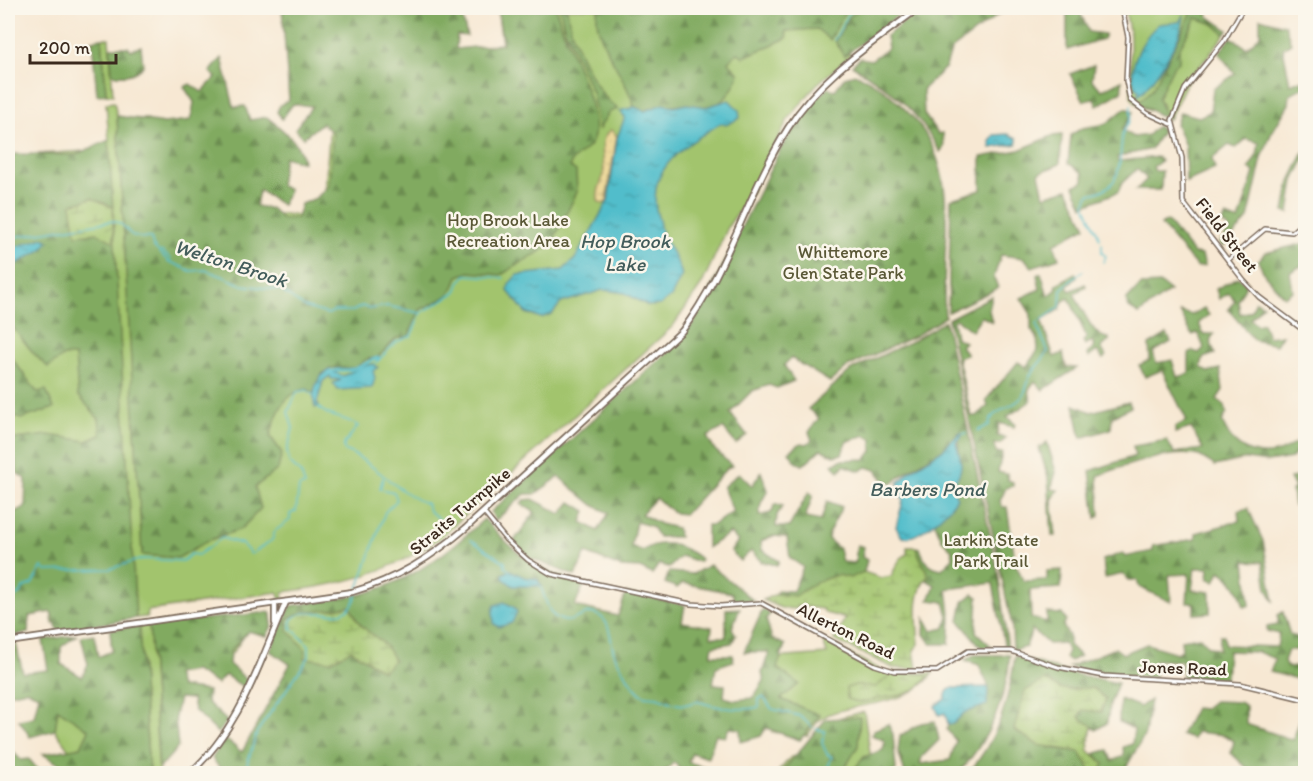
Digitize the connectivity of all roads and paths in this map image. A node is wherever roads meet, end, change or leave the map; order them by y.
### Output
1 (919, 8) edge
2 (1122, 8) edge
3 (1243, 8) edge
4 (1171, 124) junction
5 (1305, 220) edge
6 (1228, 260) junction
7 (1305, 332) edge
8 (484, 513) junction
9 (286, 602) junction
10 (275, 604) junction
11 (274, 629) junction
12 (8, 642) edge
13 (1058, 667) joint
14 (1305, 700) edge
15 (189, 774) edge

1 - 8 main road, Straits Turnpike
2 - 4 street
3 - 4 street
4 - 6 street, Field Street
5 - 6 street
6 - 7 street, Field Street
8 - 9 main road, Straits Turnpike
8 - 13 street, Allerton Road
9 - 10 main road, Straits Turnpike
9 - 11 main road
10 - 11 main road
10 - 12 main road, Straits Turnpike
11 - 15 main road
13 - 14 street, Jones Road

